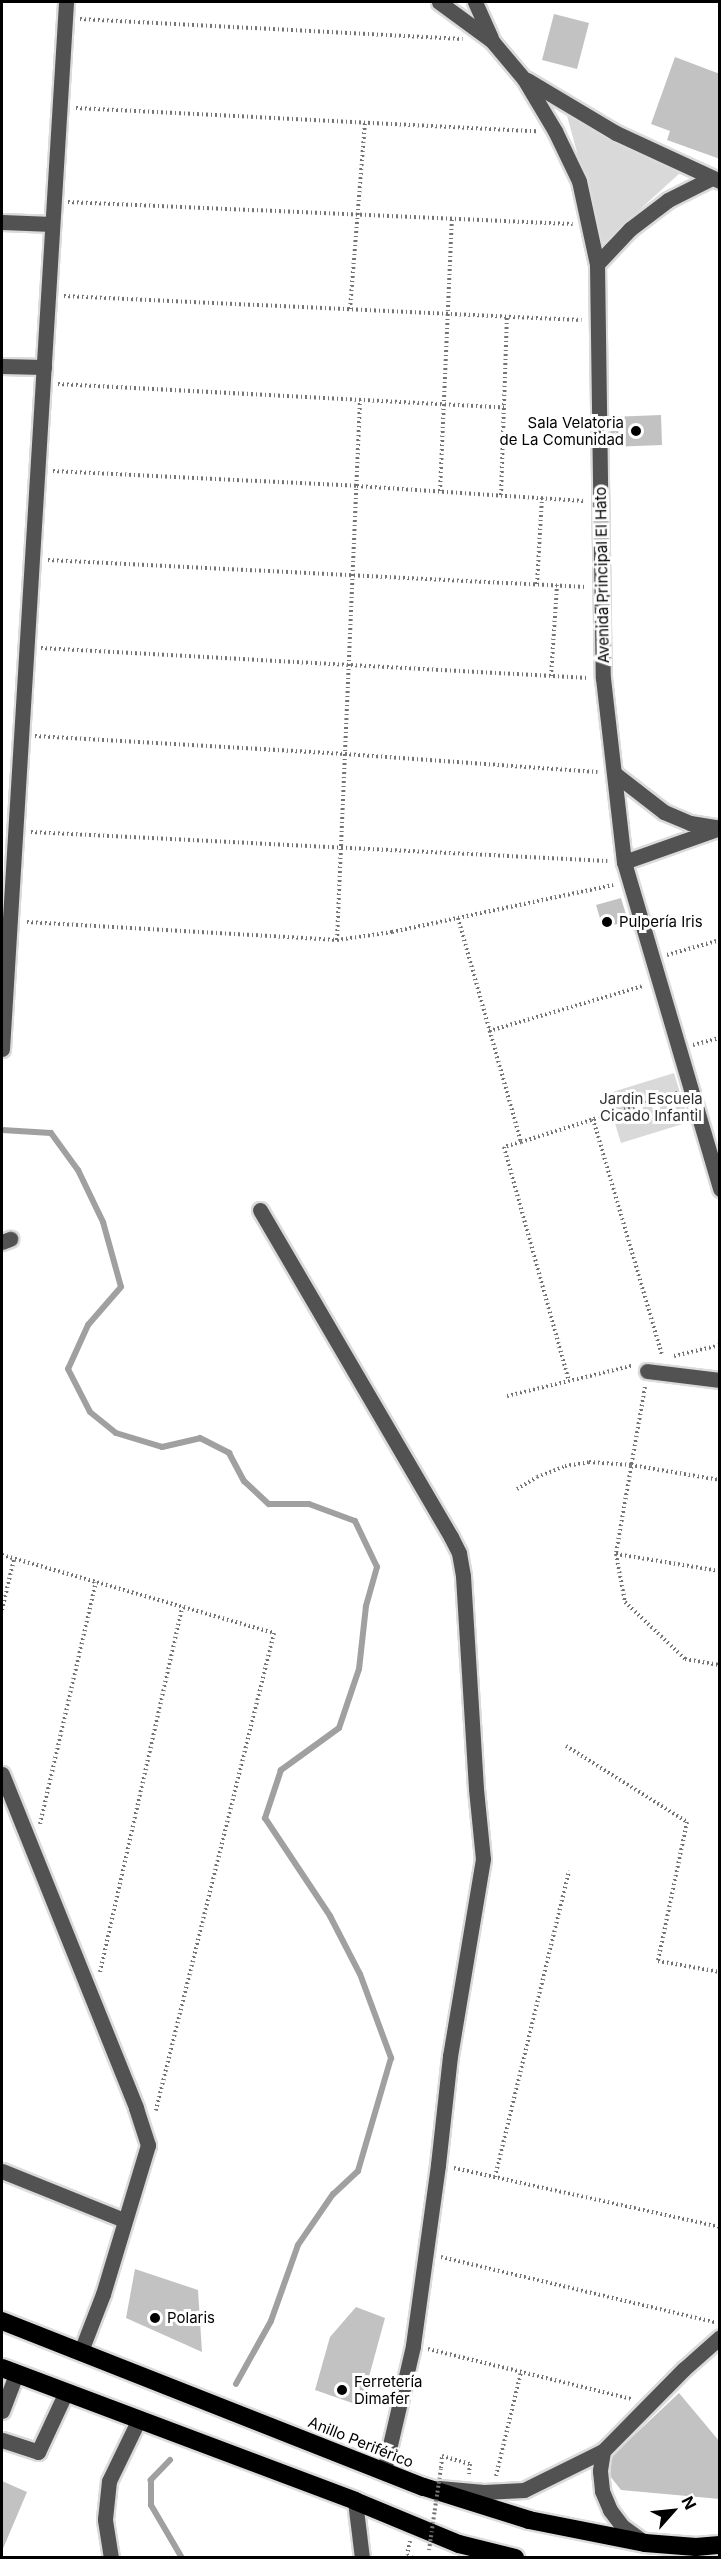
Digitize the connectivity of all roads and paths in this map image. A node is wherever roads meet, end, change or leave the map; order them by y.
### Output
1 (66, 2) edge
2 (439, 2) edge
3 (475, 2) edge
4 (65, 18) junction
5 (492, 41) junction
6 (524, 79) junction
7 (59, 108) junction
8 (364, 122) junction
9 (555, 132) junction
10 (716, 179) edge
11 (54, 201) junction
12 (357, 214) junction
13 (452, 218) junction
14 (2, 222) edge
15 (52, 224) junction
16 (589, 225) junction
17 (597, 264) junction
18 (48, 296) junction
19 (350, 309) junction
20 (448, 314) junction
21 (507, 316) junction
22 (599, 321) junction
23 (2, 366) edge
24 (44, 367) junction
25 (42, 384) junction
26 (360, 400) junction
27 (444, 404) junction
28 (504, 407) junction
29 (37, 470) junction
30 (357, 486) junction
31 (440, 491) junction
32 (501, 495) junction
33 (542, 498) junction
34 (600, 502) junction
35 (32, 559) junction
36 (353, 576) junction
37 (537, 584) junction
38 (557, 585) junction
39 (602, 587) junction
40 (26, 648) junction
41 (349, 666) junction
42 (551, 676) junction
43 (603, 678) junction
44 (21, 735) junction
45 (345, 754) junction
46 (615, 774) junction
47 (15, 831) junction
48 (341, 849) junction
49 (624, 862) junction
50 (629, 881) junction
51 (458, 918) junction
52 (9, 921) junction
53 (337, 940) junction
54 (720, 940) edge
55 (652, 960) junction
56 (658, 982) junction
57 (489, 1030) junction
58 (720, 1038) edge
59 (2, 1049) edge
60 (678, 1050) junction
61 (690, 1089) junction
62 (593, 1119) junction
63 (522, 1142) junction
64 (720, 1189) edge
65 (260, 1210) dead end
66 (720, 1346) edge
67 (663, 1359) junction
68 (648, 1367) junction
69 (720, 1380) edge
70 (569, 1381) junction
71 (507, 1396) dead end
72 (631, 1466) junction
73 (720, 1480) edge
74 (517, 1489) dead end
75 (616, 1554) junction
76 (2, 1555) edge
77 (14, 1559) junction
78 (720, 1571) edge
79 (96, 1582) junction
80 (182, 1607) junction
81 (2, 1610) edge
82 (720, 1665) edge
83 (566, 1746) dead end
84 (2, 1774) edge
85 (34, 1854) junction
86 (569, 1871) dead end
87 (720, 1972) edge
88 (93, 2002) junction
89 (148, 2145) junction
90 (438, 2165) junction
91 (2, 2171) edge
92 (495, 2177) junction
93 (124, 2220) junction
94 (720, 2228) edge
95 (426, 2254) junction
96 (2, 2321) edge
97 (720, 2323) edge
98 (720, 2337) edge
99 (413, 2346) junction
100 (81, 2351) junction
101 (9, 2372) edge
102 (521, 2372) junction
103 (65, 2394) junction
104 (650, 2403) junction
105 (2, 2411) edge
106 (138, 2421) junction
107 (2, 2440) edge
108 (603, 2451) junction
109 (470, 2464) dead end
110 (384, 2471) junction
111 (424, 2487) junction
112 (492, 2493) junction
113 (355, 2501) junction
114 (645, 2543) junction
115 (720, 2545) edge
116 (429, 2550) dead end
117 (407, 2555) dead end
118 (111, 2558) edge
119 (362, 2558) edge
120 (413, 2558) edge
121 (515, 2558) edge

1 - 4 street
2 - 5 street, Avenida Principal El Hato
3 - 5 street
4 - 5 path
4 - 7 street
5 - 6 street, Avenida Principal El Hato
6 - 9 street, Avenida Principal El Hato
6 - 10 street
7 - 8 path
7 - 11 street
8 - 9 path
8 - 12 path
9 - 16 street, Avenida Principal El Hato
10 - 17 street
11 - 12 path
11 - 15 street
12 - 13 path
12 - 19 path
13 - 16 path
13 - 20 path
14 - 15 street
15 - 18 street
16 - 17 street, Avenida Principal El Hato
17 - 22 street, Avenida Principal El Hato
18 - 19 path
18 - 24 street
19 - 20 path
20 - 21 path
20 - 27 path
21 - 22 path
21 - 28 path
22 - 34 street, Avenida Principal El Hato
23 - 24 street
24 - 25 street
25 - 26 path
25 - 29 street
26 - 27 path
26 - 30 path
27 - 28 path
27 - 31 path
28 - 32 path
29 - 30 path
29 - 35 street
30 - 31 path
30 - 36 path
31 - 32 path
32 - 33 path
33 - 34 path
33 - 37 path
34 - 39 street, Avenida Principal El Hato
35 - 36 path
35 - 40 street
36 - 37 path
36 - 41 path
37 - 38 path
38 - 39 path
38 - 42 path
39 - 43 street, Avenida Principal El Hato
40 - 41 path
40 - 44 street
41 - 42 path
41 - 45 path
42 - 43 path
43 - 46 street, Avenida Principal El Hato
44 - 45 path
44 - 47 street
45 - 46 path
45 - 48 path
46 - 49 street, Avenida Principal El Hato
46 - 49 street
47 - 48 path
47 - 52 street
48 - 49 path
48 - 53 path
49 - 50 street, Avenida Principal El Hato
50 - 51 path
50 - 55 street, Avenida Principal El Hato
51 - 53 path
51 - 57 path
52 - 53 path
52 - 59 street
54 - 55 path
55 - 56 street, Avenida Principal El Hato
56 - 57 path
56 - 60 street, Avenida Principal El Hato
57 - 63 path
58 - 60 path
60 - 61 street, Avenida Principal El Hato
61 - 62 path
61 - 64 street, Avenida Principal El Hato
62 - 63 path
62 - 67 path
63 - 70 path
65 - 90 street
66 - 67 path
67 - 68 path
68 - 69 street
68 - 70 path
68 - 72 path
70 - 71 path
72 - 73 path
72 - 74 path
72 - 75 path
75 - 78 path
75 - 82 path
76 - 77 path
77 - 79 path
77 - 81 path
79 - 80 path
79 - 85 path
80 - 88 path
80 - 89 path
83 - 87 path
84 - 85 street
85 - 88 street
86 - 92 path
88 - 89 street
89 - 93 street
90 - 92 path
90 - 95 street
91 - 93 street
92 - 94 path
93 - 100 street
95 - 97 path
95 - 99 street
96 - 100 highway, Anillo Periférico
98 - 104 street
99 - 102 path
99 - 110 street
100 - 110 highway, Anillo Periférico
101 - 103 highway
101 - 105 street
102 - 104 path
102 - 112 path
103 - 106 highway
103 - 107 street
104 - 108 street
106 - 113 highway
106 - 118 street
108 - 112 street
108 - 114 street
109 - 116 path, bridge
110 - 111 highway, Anillo Periférico
111 - 112 street
111 - 114 highway, Anillo Periférico
113 - 119 street
113 - 121 highway
114 - 115 highway, Anillo Periférico
117 - 120 path

